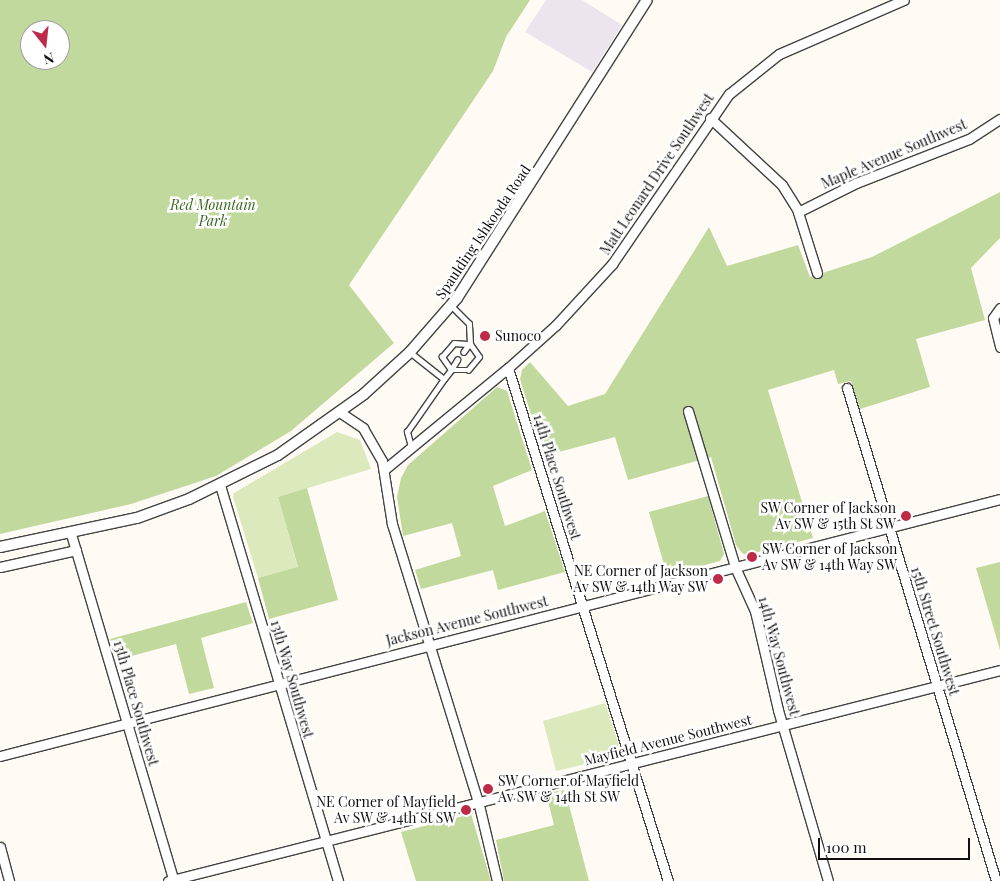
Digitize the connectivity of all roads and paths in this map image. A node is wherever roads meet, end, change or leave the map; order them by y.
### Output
1 (647, 0) edge
2 (904, 0) edge
3 (710, 118) junction
4 (1000, 119) edge
5 (798, 212) junction
6 (817, 273) dead end
7 (451, 306) junction
8 (998, 311) edge
9 (470, 344) junction
10 (1000, 348) edge
11 (410, 352) junction
12 (464, 352) dead end
13 (458, 360) dead end
14 (508, 368) junction
15 (451, 370) junction
16 (444, 379) junction
17 (847, 388) dead end
18 (688, 411) dead end
19 (341, 412) junction
20 (411, 447) junction
21 (384, 468) junction
22 (220, 485) junction
23 (1000, 499) edge
24 (890, 527) junction
25 (71, 534) junction
26 (0, 547) edge
27 (76, 550) junction
28 (0, 567) edge
29 (736, 567) junction
30 (583, 606) junction
31 (430, 644) junction
32 (1000, 670) edge
33 (280, 682) junction
34 (937, 685) junction
35 (126, 721) junction
36 (783, 725) junction
37 (0, 756) edge
38 (631, 763) junction
39 (478, 801) junction
40 (326, 840) junction
41 (0, 847) edge
42 (9, 881) edge
43 (172, 881) edge
44 (338, 881) edge
45 (497, 881) edge
46 (668, 881) edge
47 (828, 881) edge
48 (996, 881) edge

1 - 7 street, Spaulding Ishkooda Road
2 - 3 street, Matt Leonard Drive Southwest
3 - 5 street
3 - 14 street, Matt Leonard Drive Southwest
4 - 5 street, Maple Avenue Southwest
5 - 6 street
7 - 9 lane
7 - 11 street, Spaulding Ishkooda Road
8 - 10 street
9 - 12 lane
9 - 15 lane
9 - 15 lane
11 - 16 lane
11 - 19 street, Spaulding Ishkooda Road
13 - 15 lane
14 - 20 street, Matt Leonard Drive Southwest
14 - 30 street, 14th Place Southwest
15 - 16 lane
16 - 20 lane
17 - 24 street, 15th Street Southwest
18 - 29 street, 14th Way Southwest
19 - 21 street
19 - 22 street, Spaulding Ishkooda Road
20 - 21 street, Matt Leonard Drive Southwest
21 - 31 street
22 - 25 street, Spaulding Ishkooda Road
22 - 33 street, 13th Way Southwest
23 - 24 street, Jackson Avenue Southwest
24 - 29 street, Jackson Avenue Southwest
24 - 34 street, 15th Street Southwest
25 - 26 street, Spaulding Ishkooda Road
25 - 27 street, 13th Place Southwest
27 - 28 street
27 - 35 street, 13th Place Southwest
29 - 30 street, Jackson Avenue Southwest
29 - 36 street, 14th Way Southwest
30 - 31 street, Jackson Avenue Southwest
30 - 38 street, 14th Place Southwest
31 - 33 street, Jackson Avenue Southwest
31 - 39 street
32 - 34 street, Mayfield Avenue Southwest
33 - 35 street, Jackson Avenue Southwest
33 - 40 street, 13th Way Southwest
34 - 36 street, Mayfield Avenue Southwest
34 - 48 street, 15th Street Southwest
35 - 37 street, Jackson Avenue Southwest
35 - 43 street, 13th Place Southwest
36 - 38 street, Mayfield Avenue Southwest
36 - 47 street, 14th Way Southwest
38 - 39 street, Mayfield Avenue Southwest
38 - 46 street, 14th Place Southwest
39 - 40 street, Mayfield Avenue Southwest
39 - 45 street
40 - 43 street, Mayfield Avenue Southwest
40 - 44 street, 13th Way Southwest
41 - 42 street

